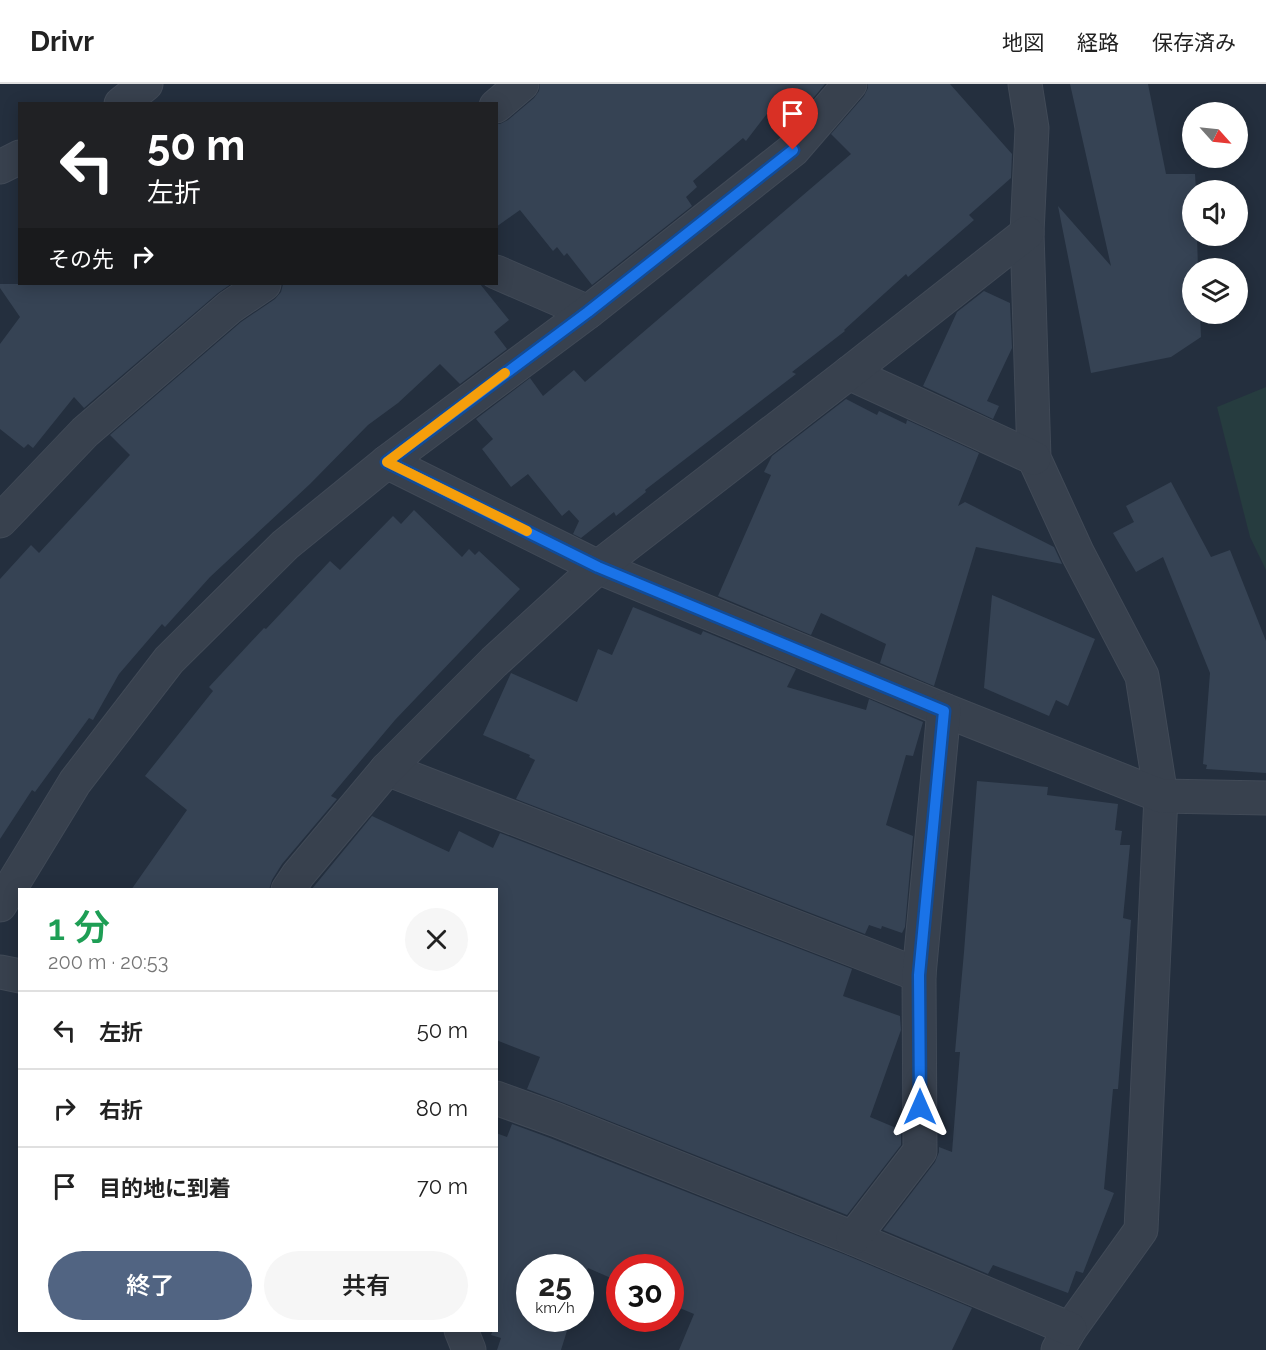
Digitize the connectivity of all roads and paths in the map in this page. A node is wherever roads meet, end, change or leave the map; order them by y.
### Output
1 (146, 84) edge
2 (522, 84) edge
3 (850, 84) edge
4 (1025, 84) edge
5 (124, 102) edge
6 (498, 104) edge
7 (18, 158) edge
8 (0, 167) edge
9 (1027, 233) junction
10 (498, 273) edge
11 (263, 285) edge
12 (588, 312) junction
13 (849, 373) junction
14 (1034, 458) junction
15 (387, 462) junction
16 (0, 521) edge
17 (598, 567) junction
18 (944, 711) junction
19 (387, 769) junction
20 (1161, 796) junction
21 (1266, 798) edge
22 (289, 888) edge
23 (0, 905) edge
24 (0, 972) edge
25 (919, 975) junction
26 (18, 976) edge
27 (498, 1099) edge
28 (853, 1238) junction
29 (462, 1332) edge
30 (1064, 1339) edge
31 (470, 1350) edge

1 - 5 street
2 - 6 street
3 - 12 street
4 - 9 street
7 - 8 street
9 - 13 street
9 - 14 street
10 - 12 street
11 - 16 street
12 - 15 street
13 - 14 street
13 - 17 street
14 - 20 street
15 - 17 street
15 - 23 street
17 - 18 street
17 - 19 street
18 - 20 street
18 - 25 street
19 - 22 street
19 - 25 street
20 - 21 street
20 - 30 street
24 - 26 street
25 - 28 street
27 - 28 street
28 - 30 street
29 - 31 street

